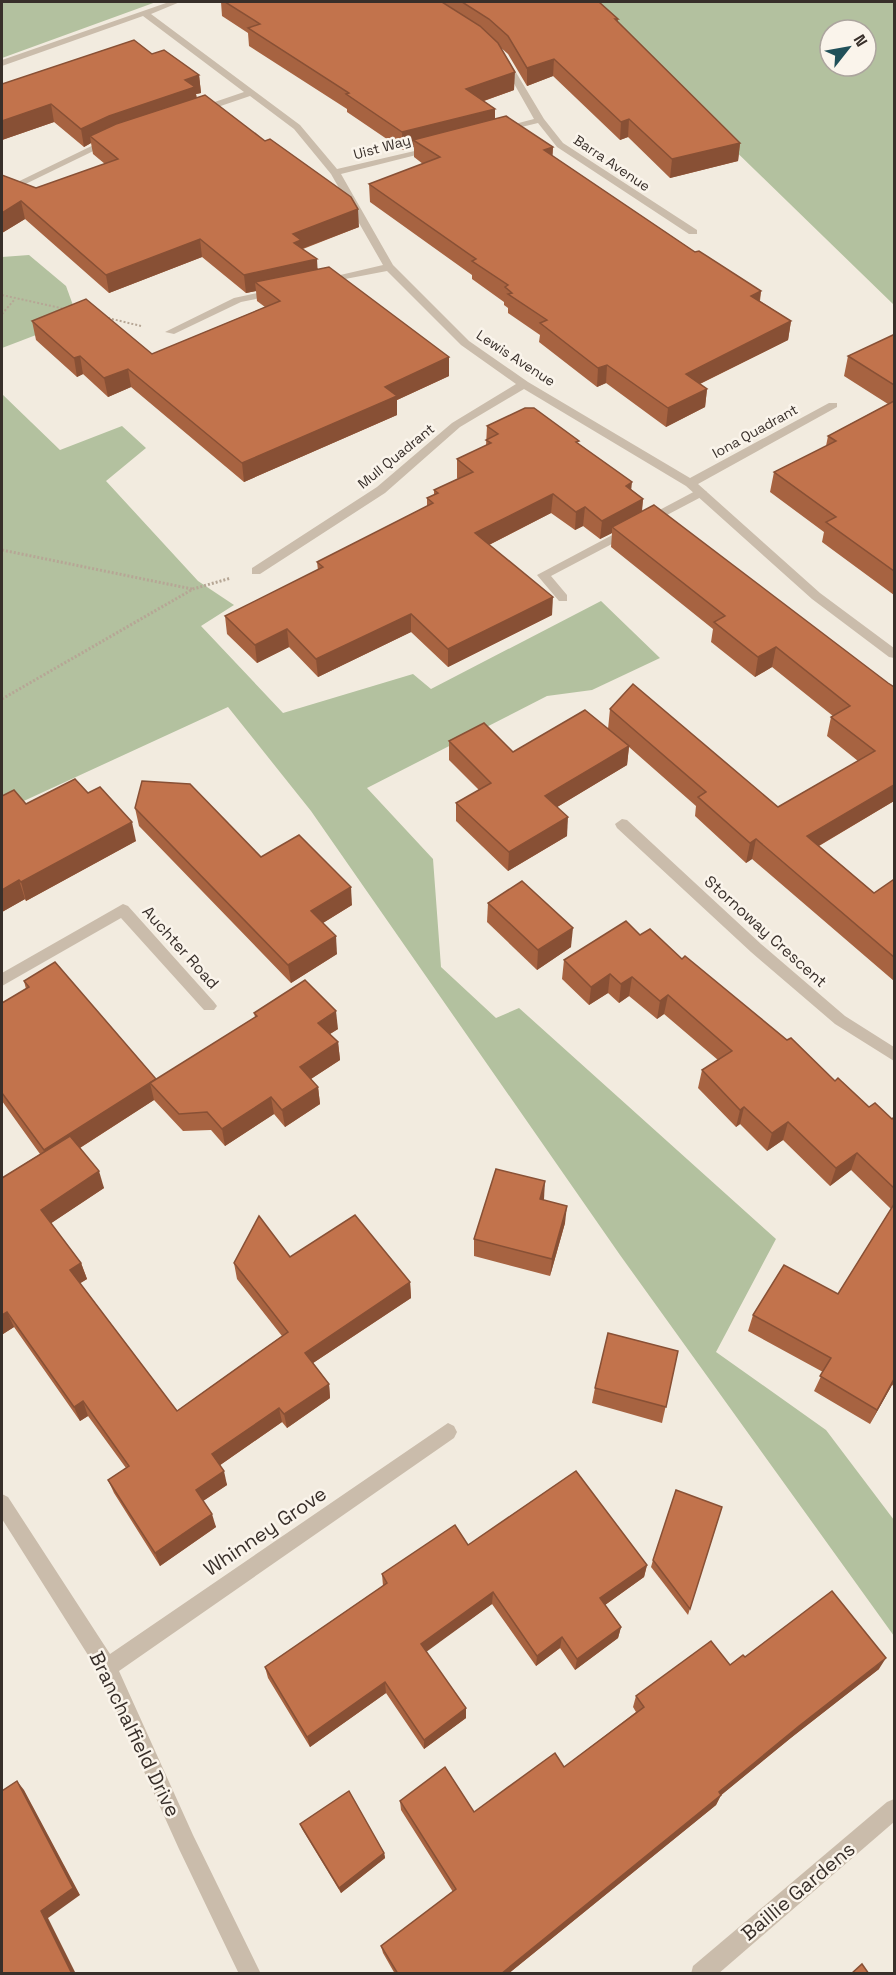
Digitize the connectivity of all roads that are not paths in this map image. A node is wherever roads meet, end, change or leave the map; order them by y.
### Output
1 (176, 2) edge
2 (144, 13) junction
3 (497, 51) edge
4 (2, 63) edge
5 (250, 93) junction
6 (194, 112) edge
7 (540, 120) junction
8 (483, 135) edge
9 (116, 138) edge
10 (449, 144) edge
11 (335, 173) junction
12 (9, 189) edge
13 (693, 232) dead end
14 (389, 267) junction
15 (308, 285) edge
16 (285, 290) edge
17 (170, 332) road end
18 (524, 384) junction
19 (833, 405) dead end
20 (690, 483) junction
21 (700, 492) junction
22 (256, 571) road end
23 (563, 598) dead end
24 (894, 654) edge
25 (622, 824) dead end
26 (2, 980) edge
27 (209, 1006) dead end
28 (894, 1055) edge
29 (448, 1432) dead end
30 (2, 1503) edge
31 (107, 1667) junction
32 (894, 1809) edge
33 (251, 1974) edge
34 (701, 1974) edge

1 - 2 street
2 - 4 street
2 - 5 street, Lewis Avenue
3 - 7 street, Barra Avenue
5 - 6 street
5 - 11 street, Lewis Avenue
7 - 8 street
7 - 13 street, Barra Avenue
9 - 12 street
10 - 11 street, Uist Way
11 - 14 street, Lewis Avenue
14 - 15 street
14 - 18 street, Lewis Avenue
16 - 17 street
18 - 20 street, Lewis Avenue
18 - 22 street, Mull Quadrant
19 - 20 street, Iona Quadrant
20 - 21 street, Lewis Avenue
21 - 23 street
21 - 24 street, Lewis Avenue
25 - 28 street, Stornoway Crescent
26 - 27 street, Auchter Road
29 - 31 street, Whinney Grove
30 - 31 street, Branchalfield Drive
31 - 33 street, Branchalfield Drive
32 - 34 street, Baillie Gardens

